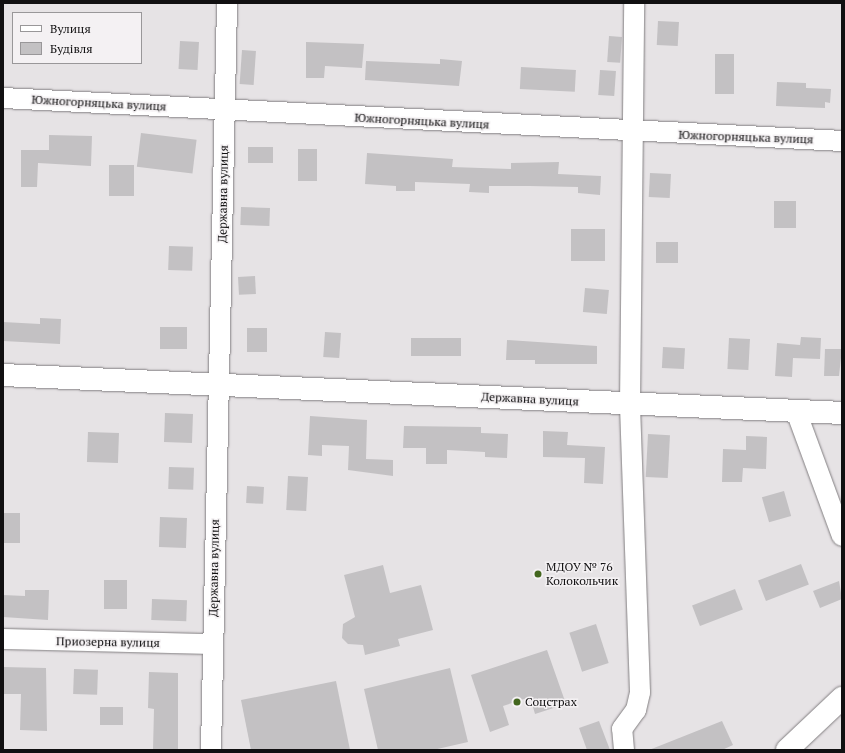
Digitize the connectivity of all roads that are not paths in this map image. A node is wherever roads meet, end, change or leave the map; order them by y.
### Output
1 (227, 3) edge
2 (634, 3) edge
3 (3, 98) edge
4 (224, 110) junction
5 (634, 132) junction
6 (842, 141) edge
7 (3, 375) edge
8 (219, 385) junction
9 (630, 404) junction
10 (796, 411) junction
11 (842, 413) edge
12 (842, 536) edge
13 (3, 639) edge
14 (213, 644) junction
15 (842, 698) edge
16 (211, 750) edge
17 (624, 750) edge
18 (787, 750) edge

1 - 4 street, Державна вулиця
2 - 5 street
3 - 4 street, Южногорняцька вулиця
4 - 5 street, Южногорняцька вулиця
4 - 8 street, Державна вулиця
5 - 6 street, Южногорняцька вулиця
5 - 9 street
7 - 8 main road, Державна вулиця
8 - 9 main road, Державна вулиця
8 - 14 street, Державна вулиця
9 - 10 main road, Державна вулиця
9 - 17 street
10 - 11 main road, Державна вулиця
10 - 12 street
13 - 14 street, Приозерна вулиця
14 - 16 street, Державна вулиця
15 - 18 main road

